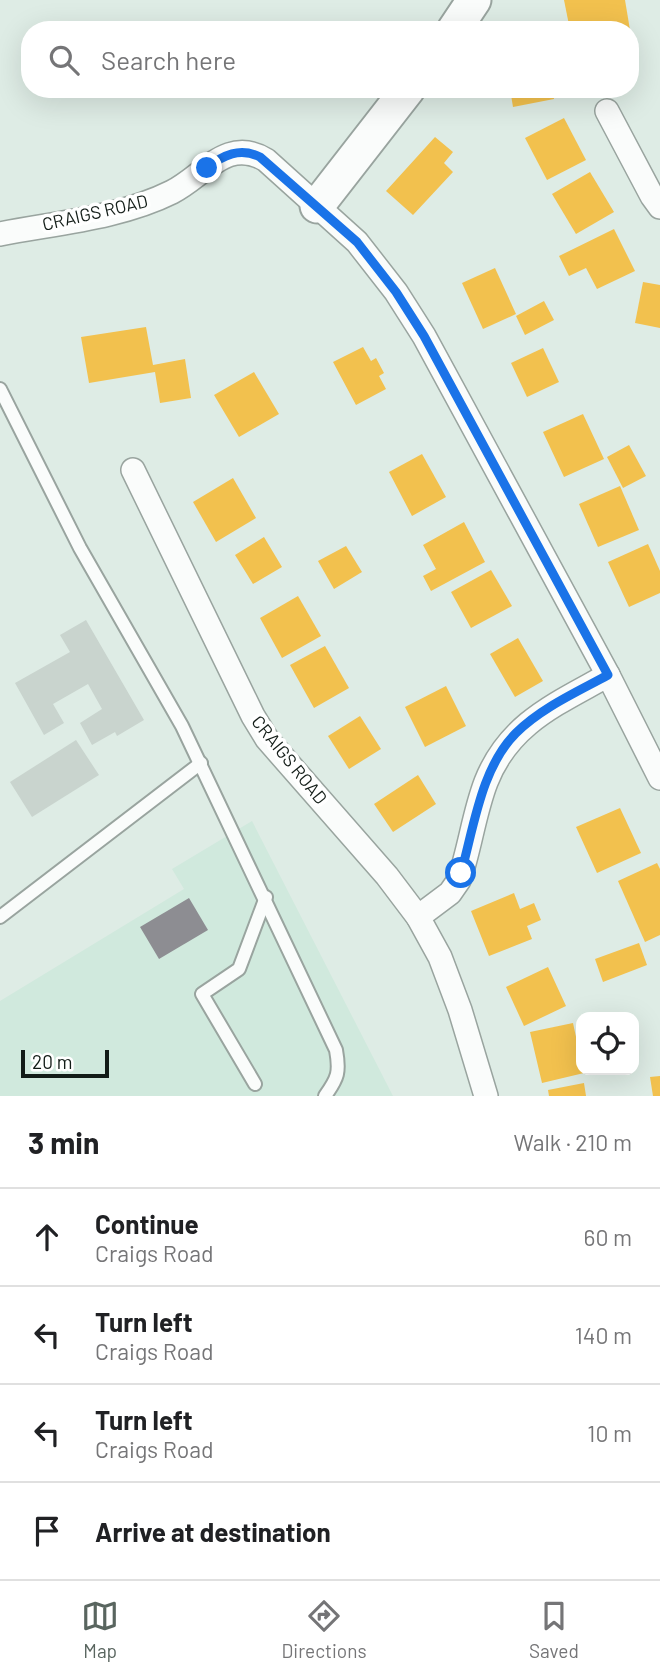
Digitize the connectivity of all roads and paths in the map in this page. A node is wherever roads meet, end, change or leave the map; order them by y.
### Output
1 (474, 0) edge
2 (460, 21) edge
3 (401, 98) edge
4 (607, 111) dead end
5 (317, 205) junction
6 (660, 207) edge
7 (0, 234) edge
8 (0, 389) edge
9 (133, 470) dead end
10 (608, 675) junction
11 (201, 763) junction
12 (660, 778) edge
13 (265, 897) junction
14 (418, 916) junction
15 (0, 917) edge
16 (255, 1084) dead end
17 (325, 1096) edge
18 (486, 1096) edge

1 - 2 street
3 - 5 street
4 - 6 street
5 - 7 street, CRAIGS ROAD
5 - 10 street, CRAIGS ROAD
8 - 11 lane
9 - 14 street, CRAIGS ROAD
10 - 12 street, CRAIGS ROAD
10 - 14 street
11 - 13 lane
11 - 15 lane
13 - 16 lane
13 - 17 lane
14 - 18 street, CRAIGS ROAD

